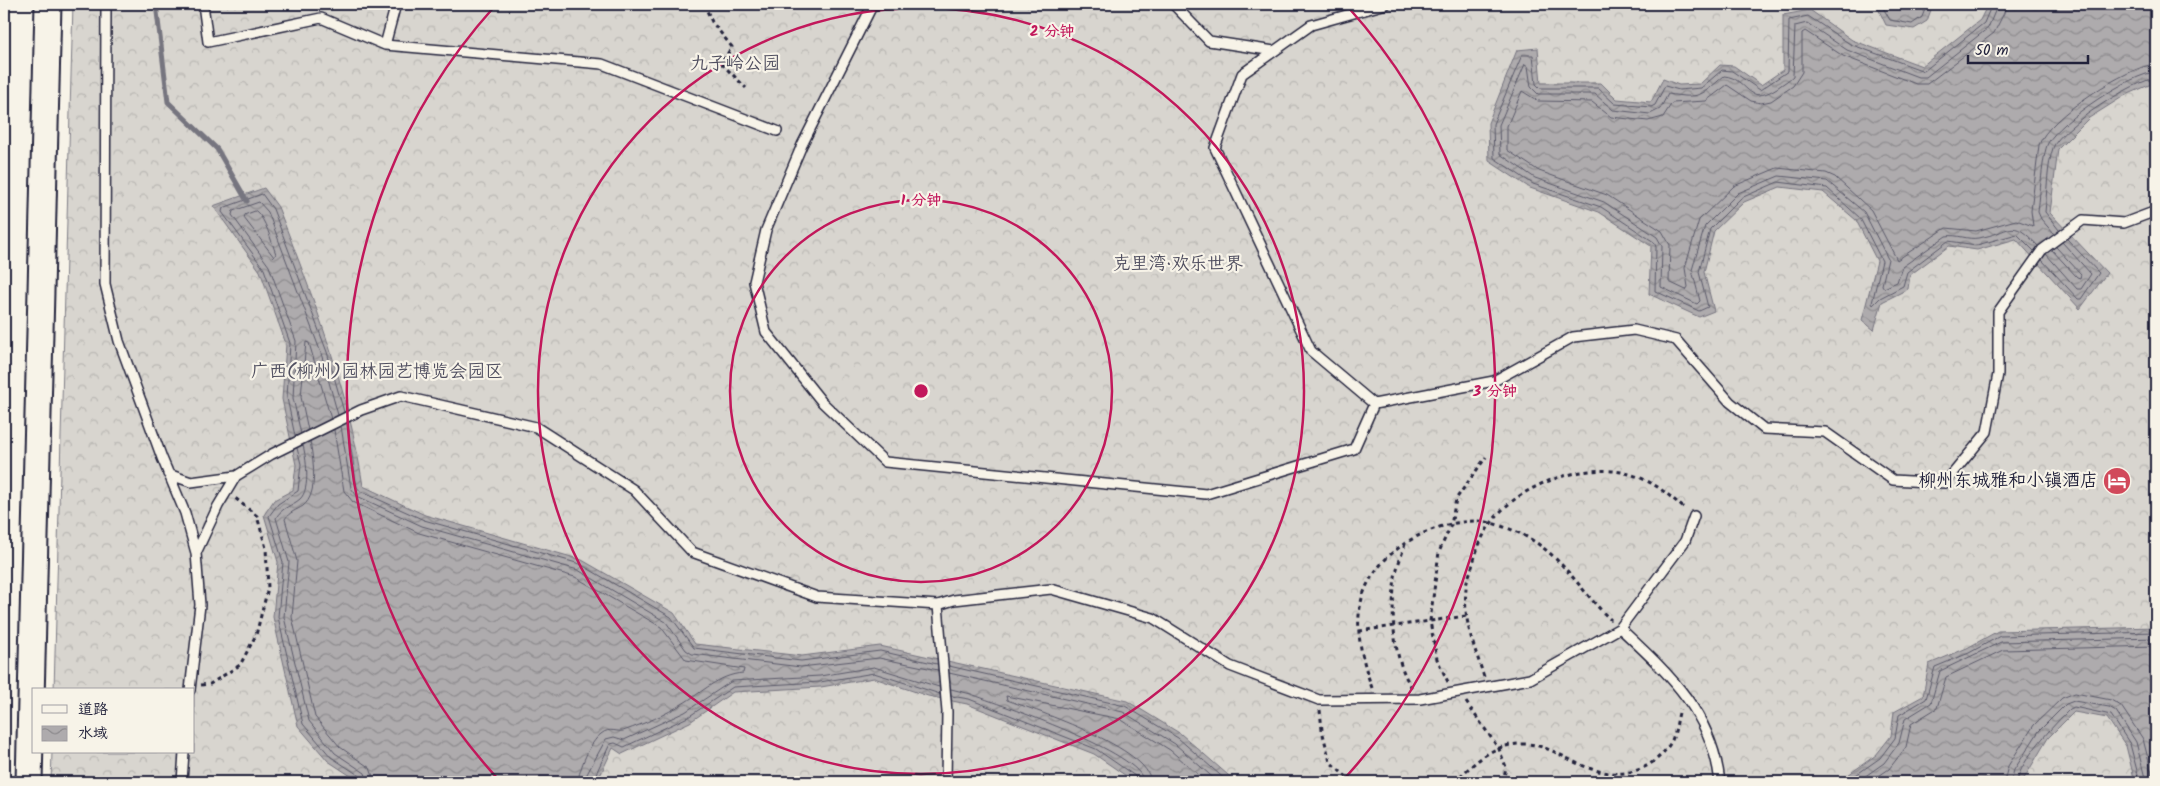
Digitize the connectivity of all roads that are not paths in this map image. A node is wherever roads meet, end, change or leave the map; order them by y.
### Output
1 (48, 4) edge
2 (106, 4) edge
3 (203, 4) edge
4 (396, 4) edge
5 (873, 4) edge
6 (1174, 4) edge
7 (1386, 4) edge
8 (385, 45) junction
9 (1274, 51) junction
10 (777, 131) dead end
11 (2156, 211) edge
12 (1374, 404) junction
13 (168, 474) junction
14 (236, 476) junction
15 (1694, 516) road end
16 (196, 553) junction
17 (938, 605) junction
18 (1620, 628) junction
19 (190, 688) edge
20 (184, 754) edge
21 (29, 782) edge
22 (182, 782) edge
23 (946, 782) edge
24 (1720, 782) edge

1 - 21 street
2 - 13 lane
3 - 8 lane
4 - 8 lane
5 - 12 lane
6 - 9 lane
7 - 9 lane
8 - 10 lane
9 - 12 lane
11 - 12 lane
13 - 14 lane
13 - 16 lane
14 - 16 lane
14 - 17 lane
15 - 18 lane
16 - 19 lane
17 - 18 lane
17 - 23 lane
18 - 24 lane
20 - 22 lane

